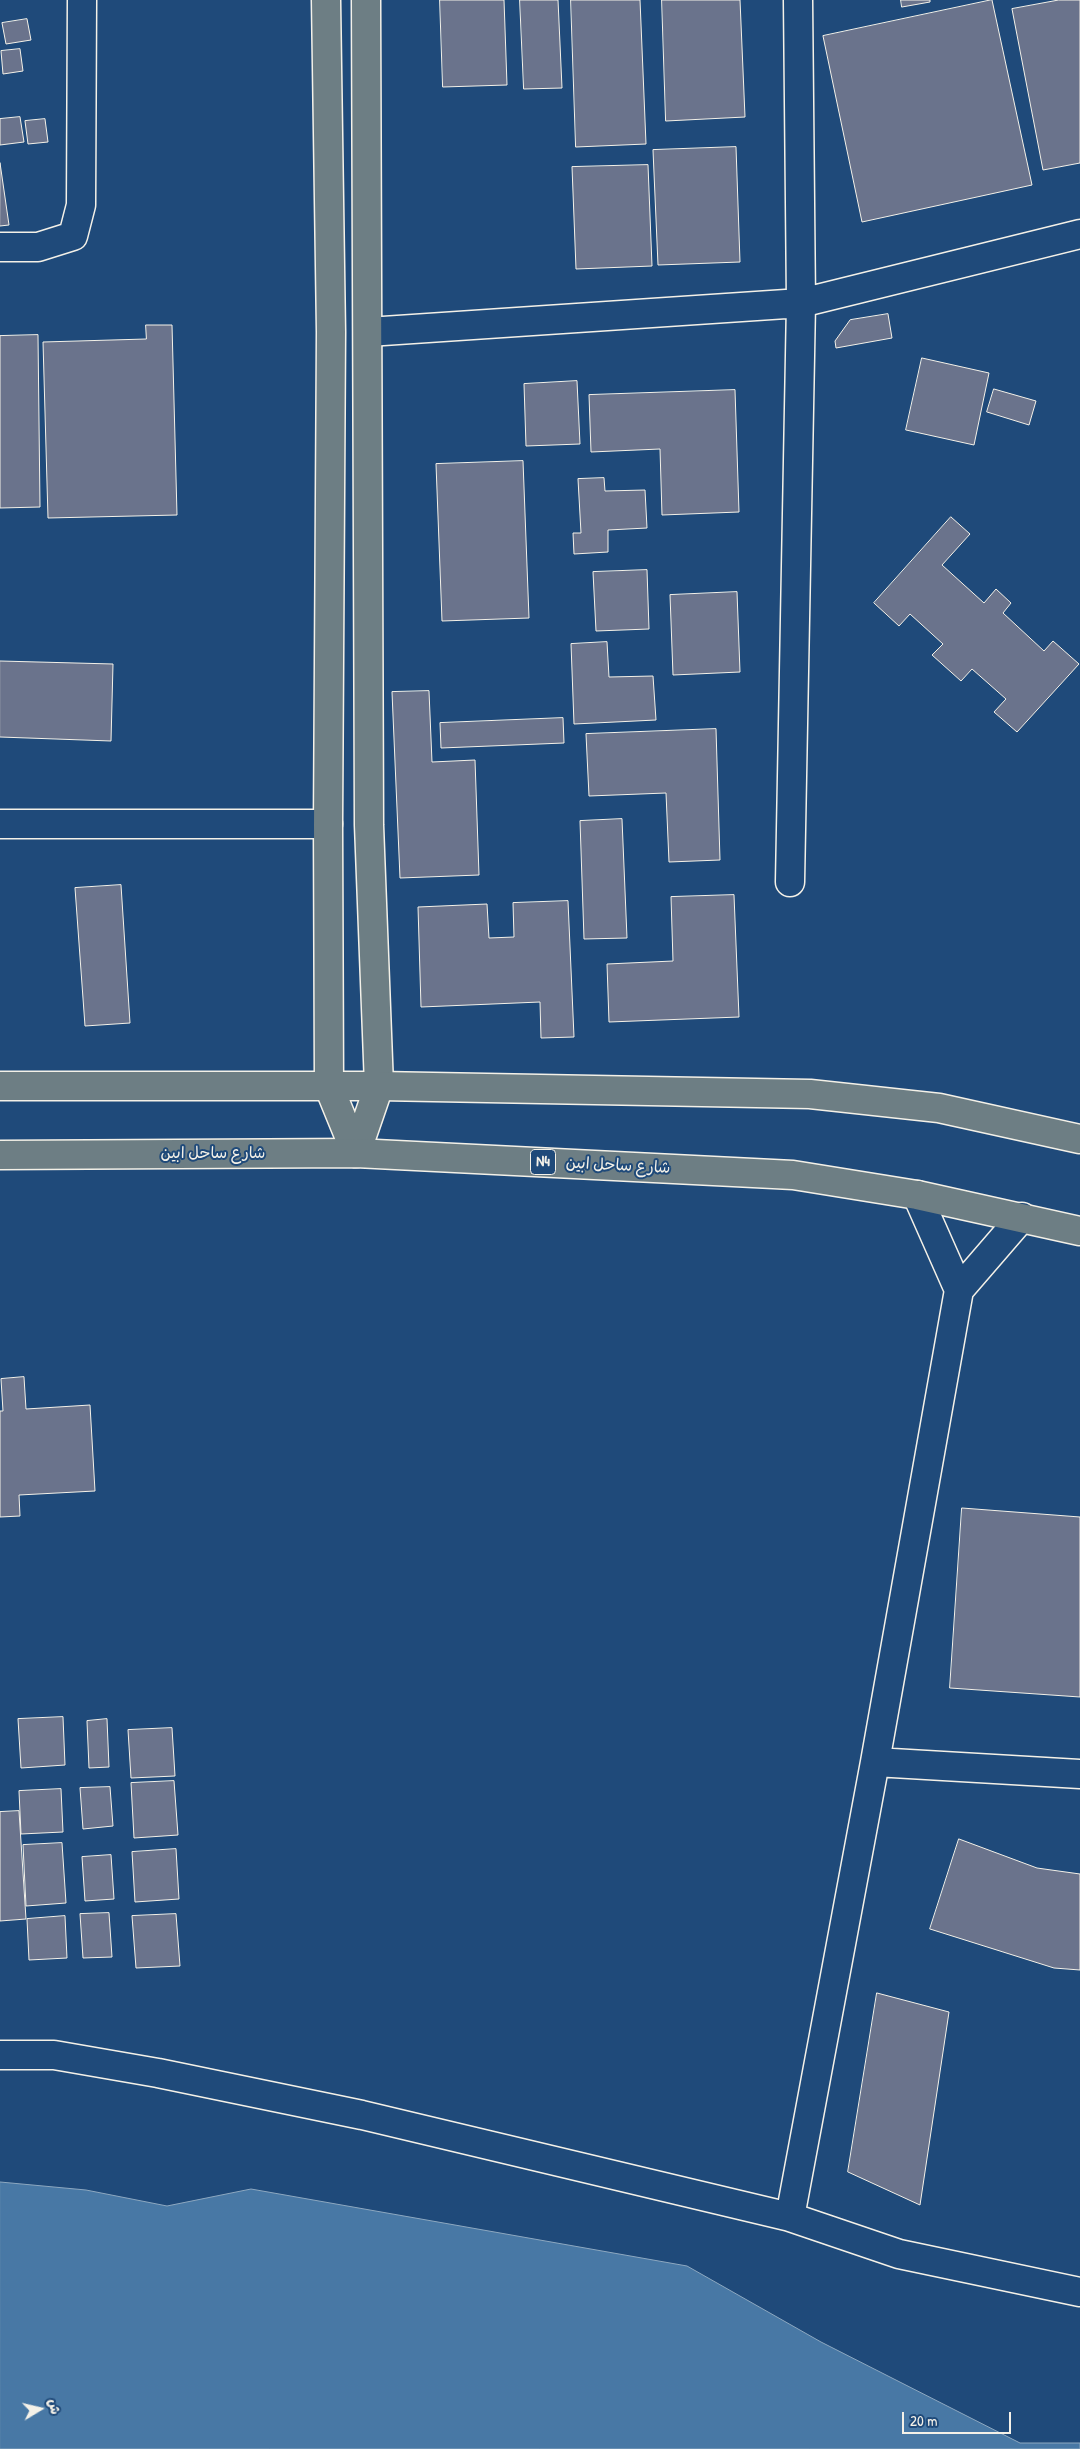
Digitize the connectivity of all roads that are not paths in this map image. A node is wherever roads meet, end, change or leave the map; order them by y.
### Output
1 (82, 0) edge
2 (326, 0) edge
3 (366, 0) edge
4 (798, 0) edge
5 (1080, 234) edge
6 (0, 247) edge
7 (801, 303) junction
8 (331, 332) junction
9 (368, 332) junction
10 (0, 824) edge
11 (328, 824) junction
12 (369, 825) junction
13 (790, 882) dead end
14 (0, 1086) edge
15 (379, 1086) junction
16 (329, 1087) junction
17 (1080, 1139) edge
18 (356, 1153) junction
19 (0, 1155) edge
20 (917, 1195) junction
21 (1022, 1217) junction
22 (1080, 1231) edge
23 (959, 1290) junction
24 (875, 1762) junction
25 (1080, 1774) edge
26 (0, 2056) edge
27 (790, 2217) junction
28 (1080, 2292) edge

1 - 6 street
2 - 8 main road
3 - 9 main road
4 - 7 street
5 - 7 street
7 - 9 street
7 - 13 street
8 - 9 main road
8 - 11 main road
9 - 12 main road
10 - 11 street
11 - 12 main road
11 - 16 main road
12 - 15 main road
14 - 16 main road
15 - 16 main road
15 - 17 main road
15 - 18 main road
16 - 18 main road
18 - 19 main road, شارع ساحل ابين / N4
18 - 20 main road, شارع ساحل ابين / N4
20 - 21 main road, شارع ساحل ابين / N4
20 - 23 street
21 - 22 main road, شارع ساحل ابين / N4
21 - 23 street
23 - 24 street
24 - 25 street
24 - 27 street
26 - 27 street
27 - 28 street

